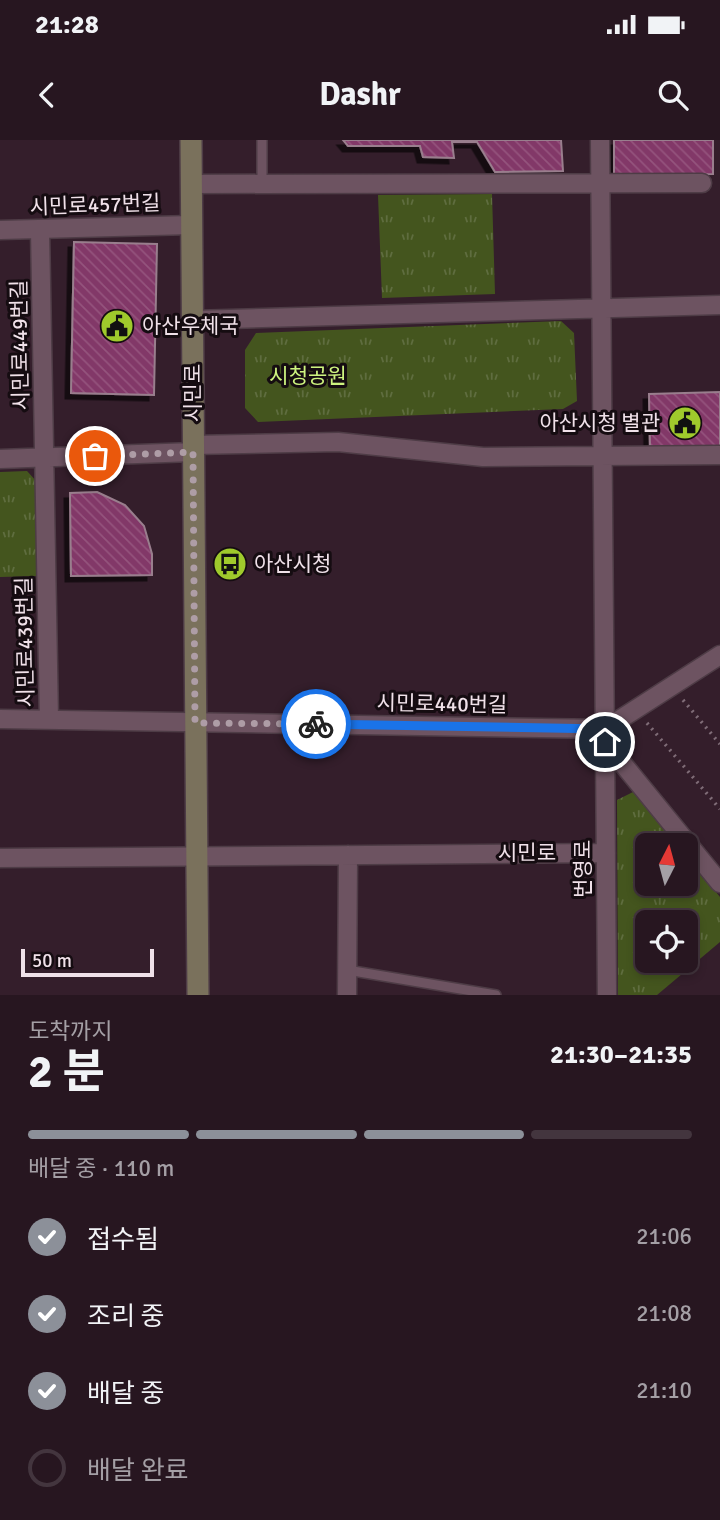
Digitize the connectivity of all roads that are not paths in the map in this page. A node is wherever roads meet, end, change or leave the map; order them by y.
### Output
1 (191, 140) edge
2 (262, 140) edge
3 (600, 140) edge
4 (600, 181) junction
5 (702, 183) dead end
6 (191, 184) junction
7 (262, 184) junction
8 (191, 225) junction
9 (0, 230) edge
10 (40, 230) junction
11 (720, 305) edge
12 (601, 308) junction
13 (192, 320) junction
14 (193, 449) junction
15 (720, 455) edge
16 (602, 456) junction
17 (45, 458) junction
18 (0, 459) edge
19 (720, 655) edge
20 (0, 719) edge
21 (48, 720) junction
22 (195, 723) junction
23 (605, 736) junction
24 (606, 853) junction
25 (348, 855) junction
26 (196, 857) junction
27 (0, 858) edge
28 (720, 883) edge
29 (347, 970) junction
30 (198, 995) edge
31 (347, 995) edge
32 (496, 995) edge
33 (607, 995) edge

1 - 6 main road, 시민로
2 - 7 lane
3 - 4 street
4 - 5 street
4 - 7 street
4 - 12 street
6 - 7 street
6 - 8 main road, 시민로
8 - 10 street, 시민로457번길
8 - 13 main road, 시민로
9 - 10 street, 시민로457번길
10 - 17 street, 시민로449번길
11 - 12 street
12 - 13 street
12 - 16 street
13 - 14 main road, 시민로
14 - 16 street
14 - 17 street
14 - 22 main road, 시민로
15 - 16 street
16 - 23 street
17 - 18 street
17 - 21 street, 시민로439번길
19 - 23 street
20 - 21 street
21 - 22 street, 시민로439번길
22 - 23 street, 시민로440번길
22 - 26 main road, 시민로
23 - 24 street, 번영로
23 - 28 street
24 - 25 street, 시민로
24 - 33 street, 번영로
25 - 26 street, 시민로
25 - 29 street
26 - 27 street
26 - 30 main road, 시민로
29 - 31 street
29 - 32 lane

